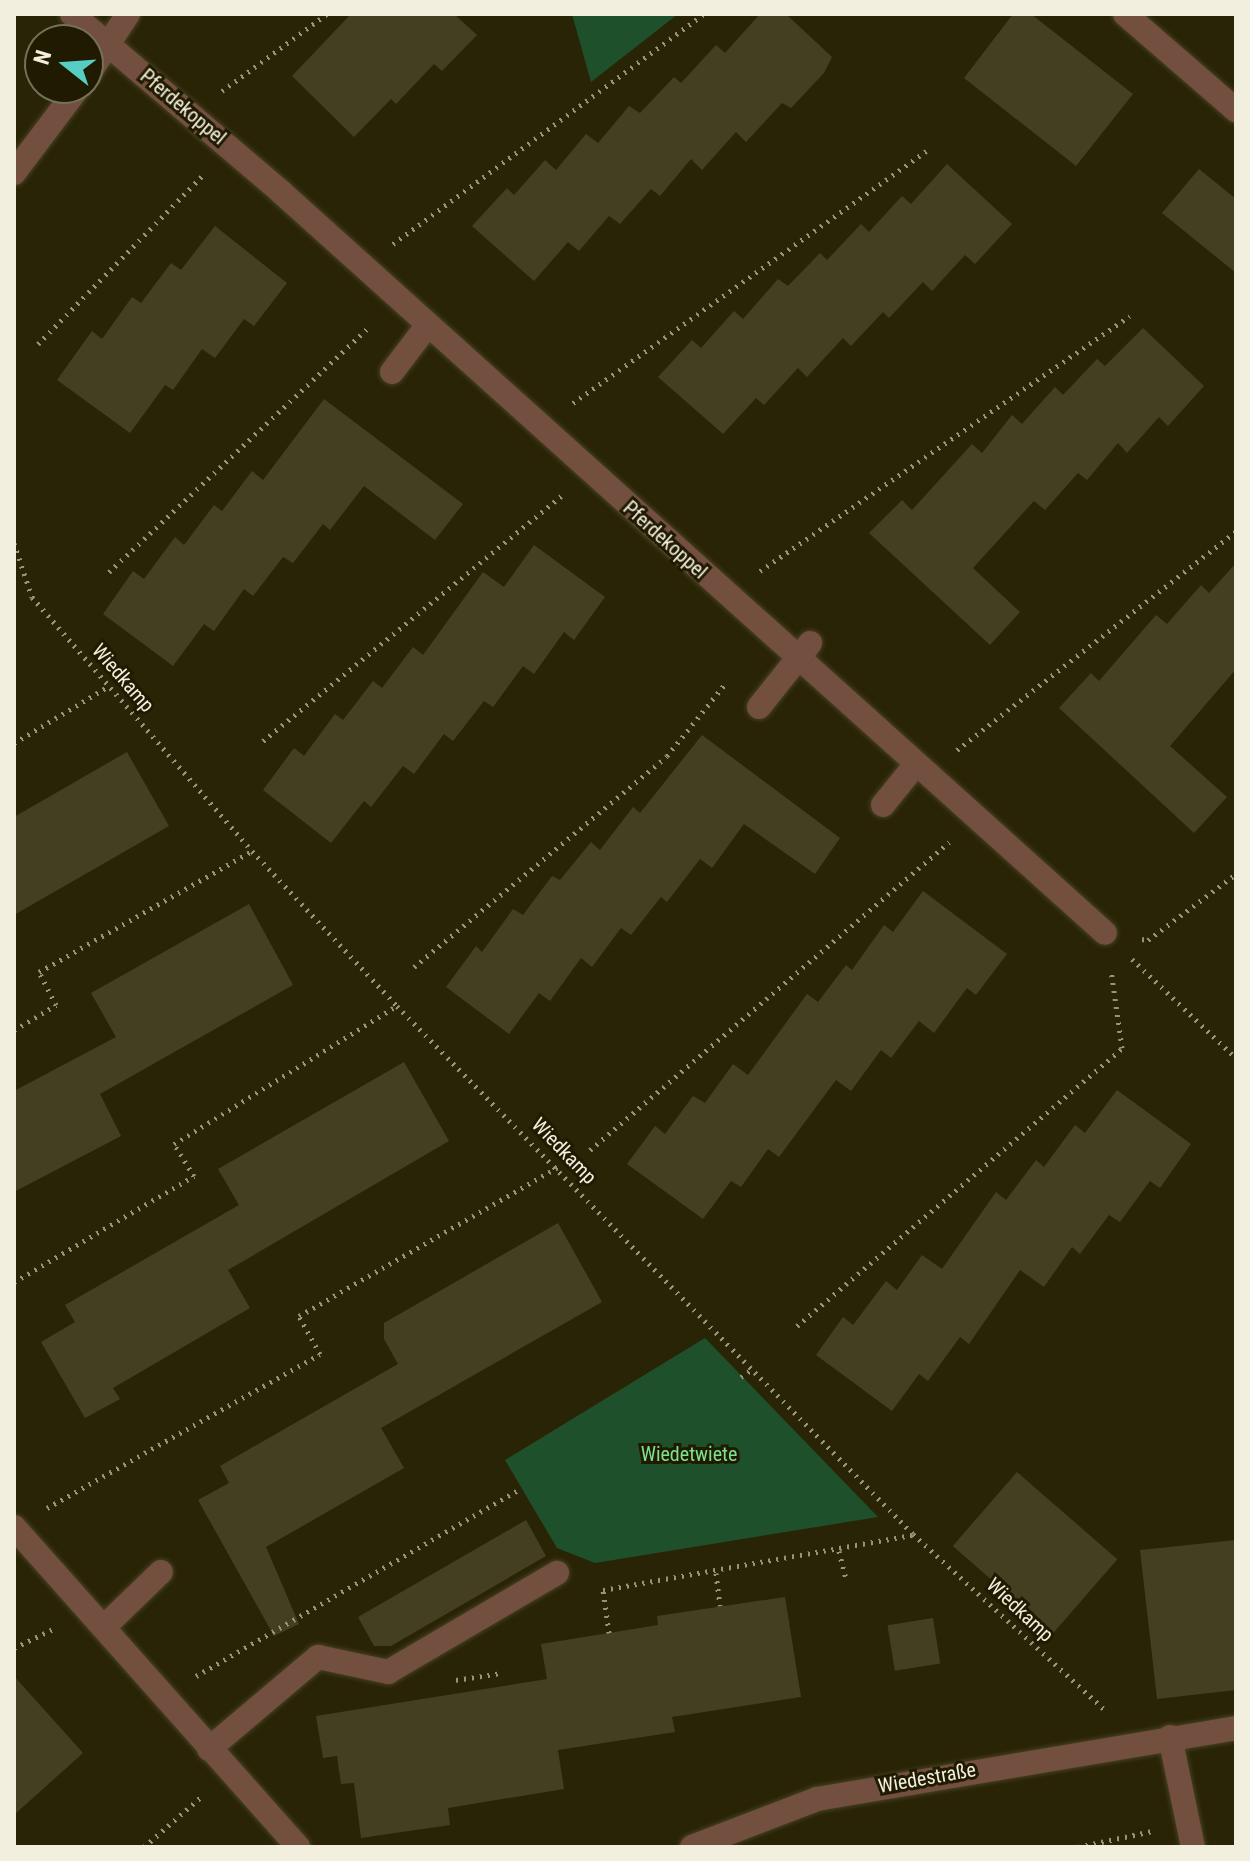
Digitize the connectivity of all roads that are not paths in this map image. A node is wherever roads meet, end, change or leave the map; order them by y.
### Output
1 (72, 14) edge
2 (128, 14) edge
3 (1125, 14) edge
4 (110, 46) junction
5 (104, 54) edge
6 (66, 104) edge
7 (1236, 110) edge
8 (14, 173) edge
9 (427, 326) junction
10 (392, 372) dead end
11 (803, 651) junction
12 (759, 707) dead end
13 (921, 768) junction
14 (883, 805) dead end
15 (1105, 933) road end
16 (14, 1527) edge
17 (161, 1572) dead end
18 (557, 1573) dead end
19 (104, 1627) junction
20 (1236, 1728) edge
21 (1170, 1737) junction
22 (209, 1749) junction
23 (1190, 1835) edge
24 (298, 1847) edge
25 (692, 1847) edge

1 - 4 street, Pferdekoppel
2 - 4 street
3 - 7 street
4 - 5 street
4 - 9 street, Pferdekoppel
6 - 8 street
9 - 10 street
9 - 11 street, Pferdekoppel
11 - 12 street
11 - 13 street, Pferdekoppel
13 - 14 street
13 - 15 street, Pferdekoppel
16 - 19 street
17 - 19 street
18 - 22 street
19 - 22 street
20 - 21 street, Wiedestraße
21 - 23 street
21 - 25 street, Wiedestraße
22 - 24 street

